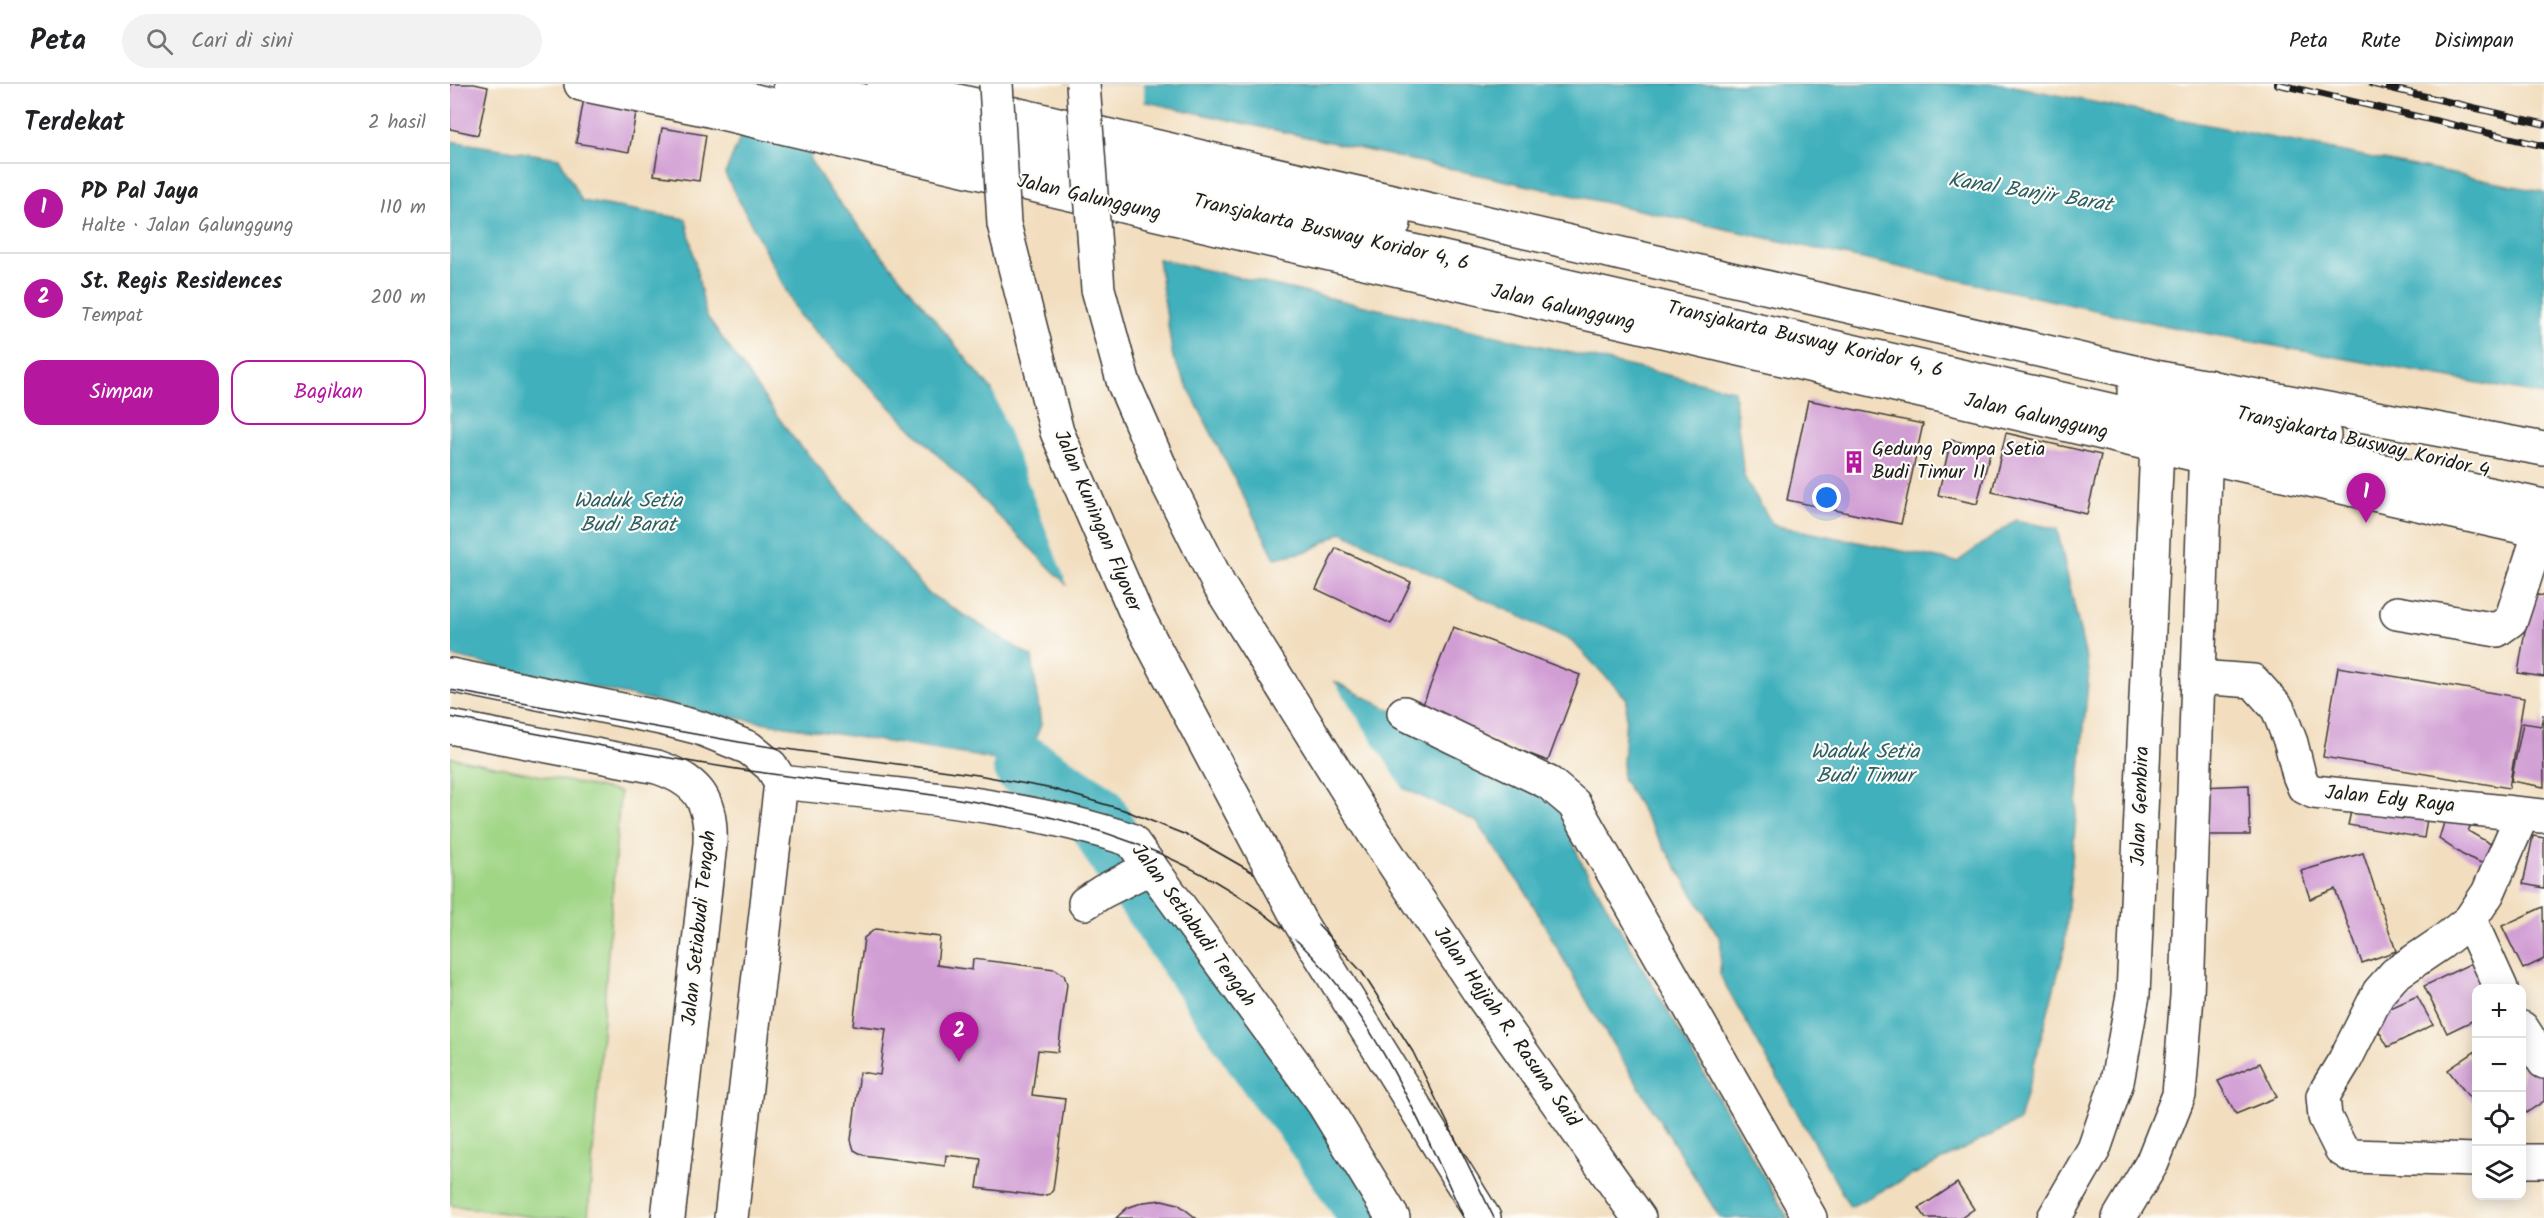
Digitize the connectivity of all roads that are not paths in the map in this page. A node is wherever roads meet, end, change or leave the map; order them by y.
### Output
1 (582, 84) edge
2 (790, 84) edge
3 (996, 84) edge
4 (1083, 84) edge
5 (696, 94) edge
6 (898, 114) edge
7 (2182, 414) junction
8 (2544, 449) edge
9 (2544, 483) edge
10 (2543, 523) edge
11 (2397, 612) dead end
12 (450, 675) edge
13 (2198, 676) junction
14 (1404, 713) dead end
15 (450, 727) edge
16 (781, 782) junction
17 (2533, 815) edge
18 (1136, 874) junction
19 (1085, 903) dead end
20 (2470, 920) junction
21 (2499, 984) edge
22 (2526, 1034) edge
23 (2544, 1062) edge
24 (2472, 1160) edge
25 (2526, 1161) edge
26 (2544, 1161) edge
27 (737, 1212) edge
28 (668, 1218) edge
29 (1393, 1218) edge
30 (1484, 1218) edge
31 (1639, 1218) edge
32 (1810, 1218) edge
33 (2054, 1218) edge
34 (2119, 1218) edge

1 - 5 main road, Jalan Galunggung
2 - 6 main road
3 - 30 main road, Jalan Kuningan Flyover, bridge
4 - 31 main road, Jalan Hajjah R. Rasuna Said, bridge
5 - 6 main road, Jalan Galunggung
6 - 7 main road, Jalan Galunggung
6 - 7 main road, Jalan Galunggung
7 - 8 main road, Jalan Galunggung
7 - 9 main road, Transjakarta Busway Koridor 4
7 - 10 main road, Jalan Galunggung
7 - 13 main road
7 - 33 main road, Jalan Gembira
10 - 11 main road
12 - 16 main road
13 - 17 main road, Jalan Edy Raya
13 - 34 main road
14 - 32 main road
15 - 28 main road, Jalan Setiabudi Tengah
16 - 18 main road, Jalan Setiabudi Tengah
16 - 27 main road
17 - 20 main road
18 - 19 main road
18 - 29 main road, Jalan Setiabudi Tengah
20 - 21 main road
20 - 24 main road
22 - 23 main road
25 - 26 main road

